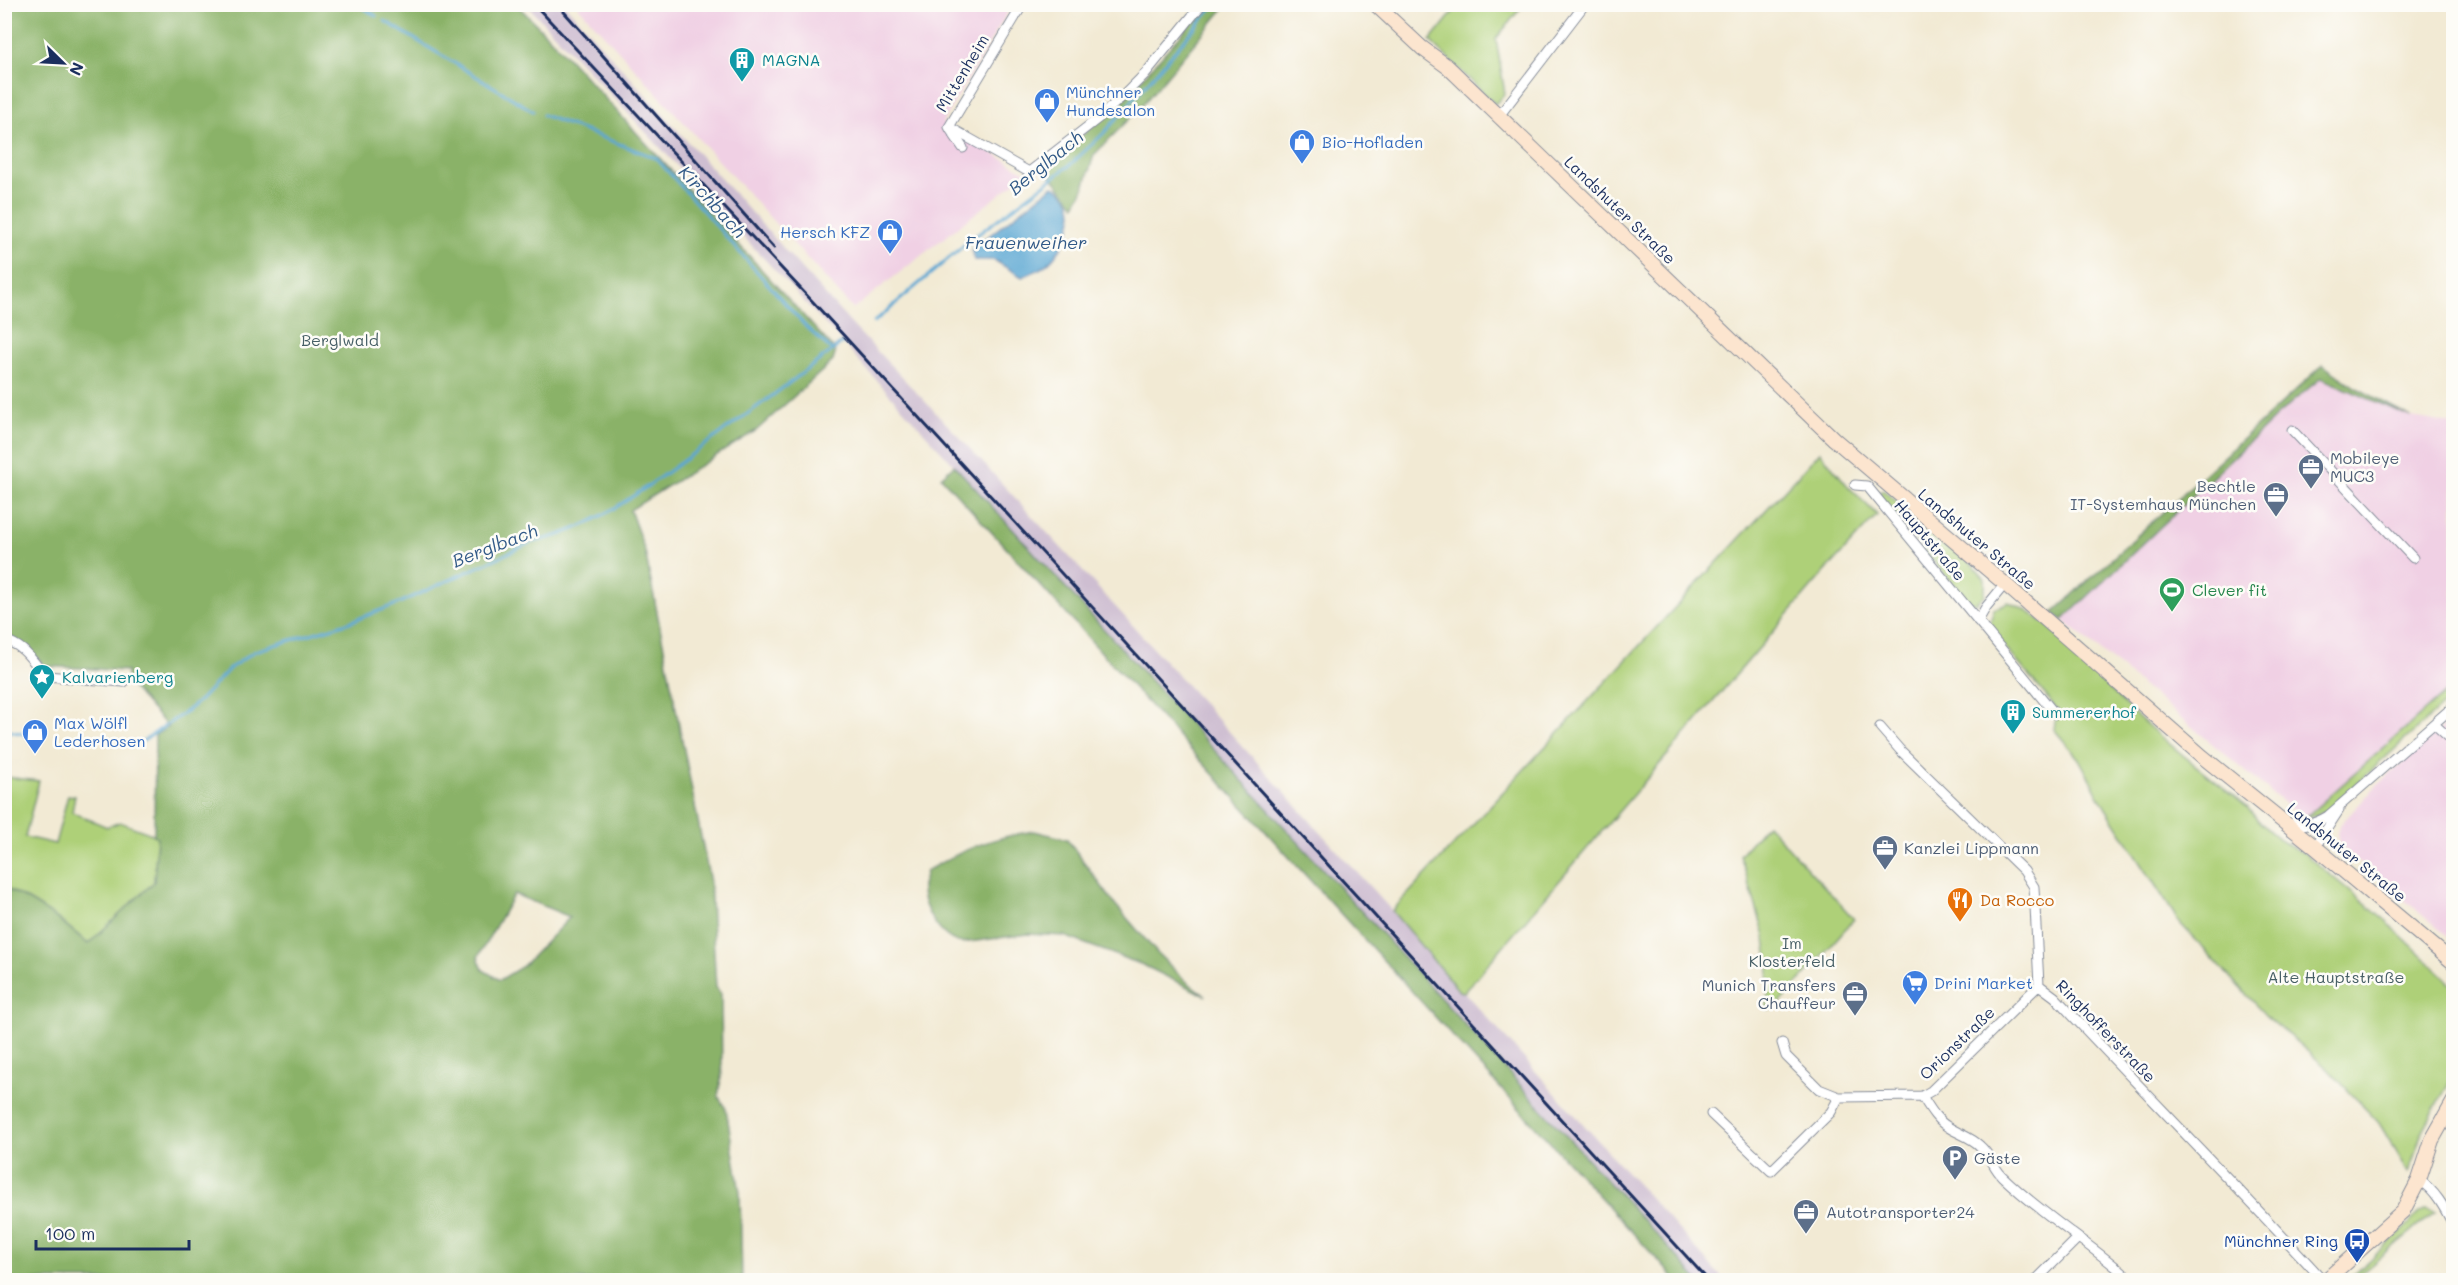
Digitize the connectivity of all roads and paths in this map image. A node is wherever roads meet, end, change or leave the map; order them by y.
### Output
1 (1023, 4) edge
2 (1202, 4) edge
3 (1375, 4) edge
4 (1388, 4) edge
5 (1585, 4) edge
6 (1430, 52) junction
7 (1499, 116) junction
8 (949, 127) junction
9 (963, 148) dead end
10 (2292, 430) dead end
11 (1855, 485) dead end
12 (2414, 558) dead end
13 (2005, 584) junction
14 (1978, 621) junction
15 (4, 640) edge
16 (124, 682) dead end
17 (2454, 706) edge
18 (2055, 714) dead end
19 (2434, 724) junction
20 (1880, 727) dead end
21 (2454, 742) edge
22 (2342, 806) junction
23 (2285, 823) junction
24 (2315, 847) junction
25 (2454, 963) edge
26 (2039, 985) junction
27 (1782, 1043) dead end
28 (1922, 1096) junction
29 (1839, 1097) junction
30 (2454, 1101) edge
31 (1711, 1114) dead end
32 (2419, 1180) junction
33 (2454, 1226) edge
34 (2078, 1238) junction
35 (2036, 1281) edge
36 (2131, 1281) edge
37 (2324, 1281) edge

1 - 8 street, Mittenheim
2 - 8 street, Mittenheim
3 - 6 main road
4 - 6 main road
5 - 7 street
6 - 7 main road
7 - 13 main road, Landshuter Straße
8 - 9 street, Mittenheim
10 - 12 street
11 - 14 street, Hauptstraße
13 - 14 street
13 - 23 main road, Landshuter Straße
14 - 18 street, Hauptstraße
15 - 16 street
17 - 19 street
19 - 21 street
19 - 22 street
20 - 26 street, Ringhofferstraße
22 - 23 street
22 - 24 street
23 - 24 main road, Landshuter Straße
24 - 25 main road, Landshuter Straße
26 - 28 street, Orionstraße
26 - 37 street, Ringhofferstraße
27 - 29 street
28 - 29 street
28 - 34 street
29 - 31 street
30 - 32 main road
32 - 33 street
32 - 37 main road
34 - 35 street
34 - 36 street

